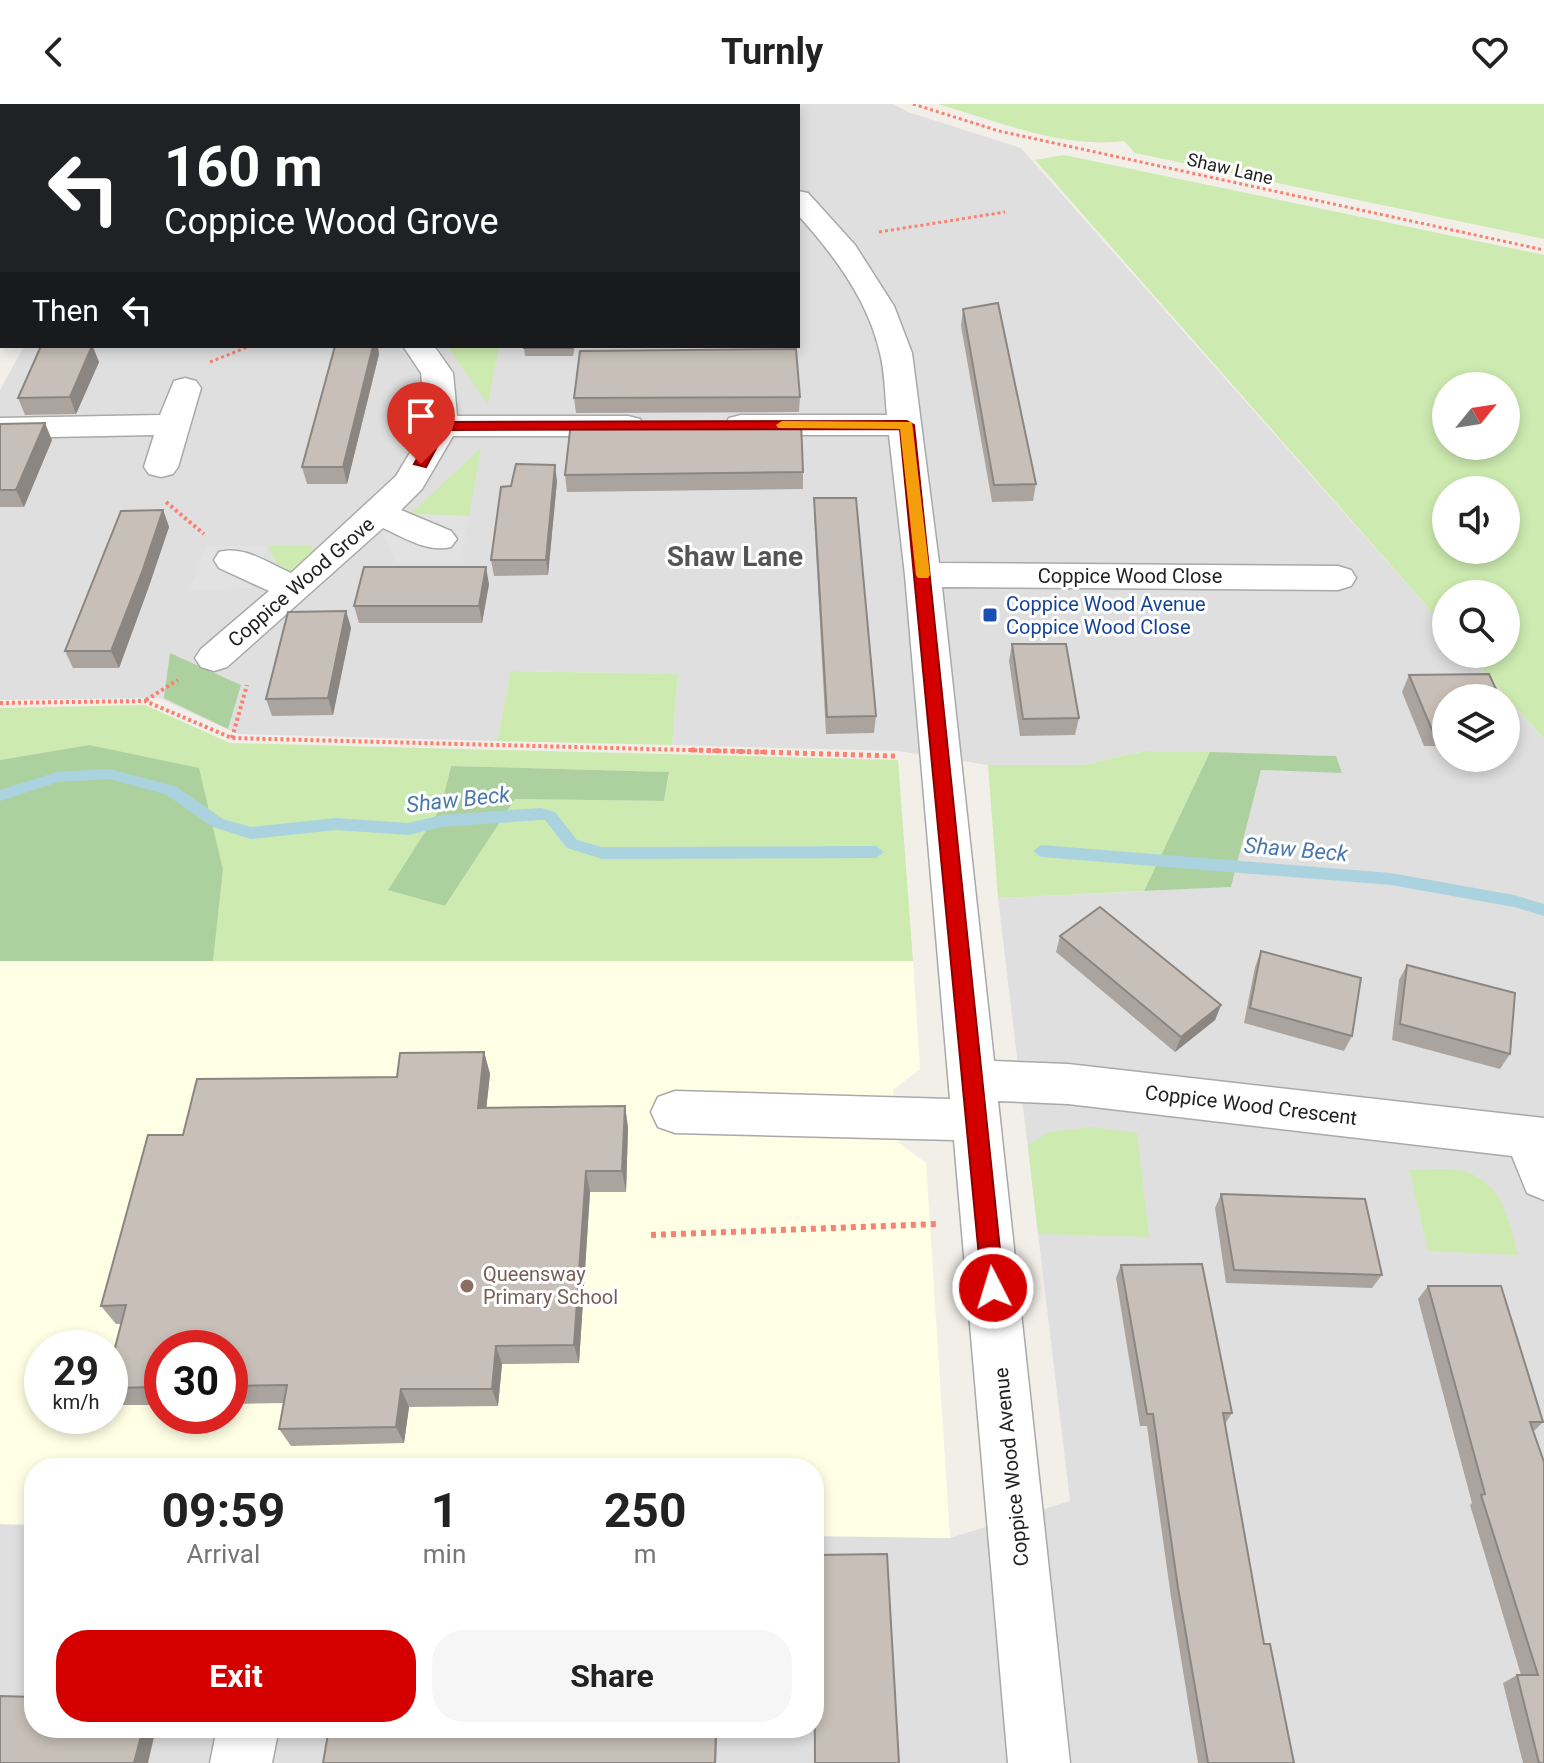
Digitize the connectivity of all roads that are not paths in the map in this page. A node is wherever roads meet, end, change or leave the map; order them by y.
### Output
1 (800, 201) edge
2 (419, 348) edge
3 (185, 388) dead end
4 (174, 425) junction
5 (707, 425) edge
6 (907, 425) junction
7 (442, 426) junction
8 (660, 426) edge
9 (0, 428) edge
10 (161, 467) road end
11 (379, 514) junction
12 (439, 539) dead end
13 (232, 560) dead end
14 (923, 575) junction
15 (1338, 578) dead end
16 (293, 588) junction
17 (213, 657) road end
18 (974, 1100) junction
19 (675, 1112) dead end
20 (1539, 1151) edge
21 (246, 1738) edge
22 (241, 1763) edge
23 (1039, 1763) edge

1 - 6 street, Coppice Wood Avenue
2 - 7 street
3 - 4 street
4 - 9 street
4 - 10 street
5 - 6 street
6 - 14 street, Coppice Wood Avenue
7 - 8 street
7 - 11 street, Coppice Wood Grove
11 - 12 street
11 - 16 street, Coppice Wood Grove
13 - 16 street
14 - 15 street, Coppice Wood Close
14 - 18 street, Coppice Wood Avenue
16 - 17 street, Coppice Wood Grove
18 - 19 street, Coppice Wood Crescent
18 - 20 street, Coppice Wood Crescent
18 - 23 street, Coppice Wood Avenue
21 - 22 street

